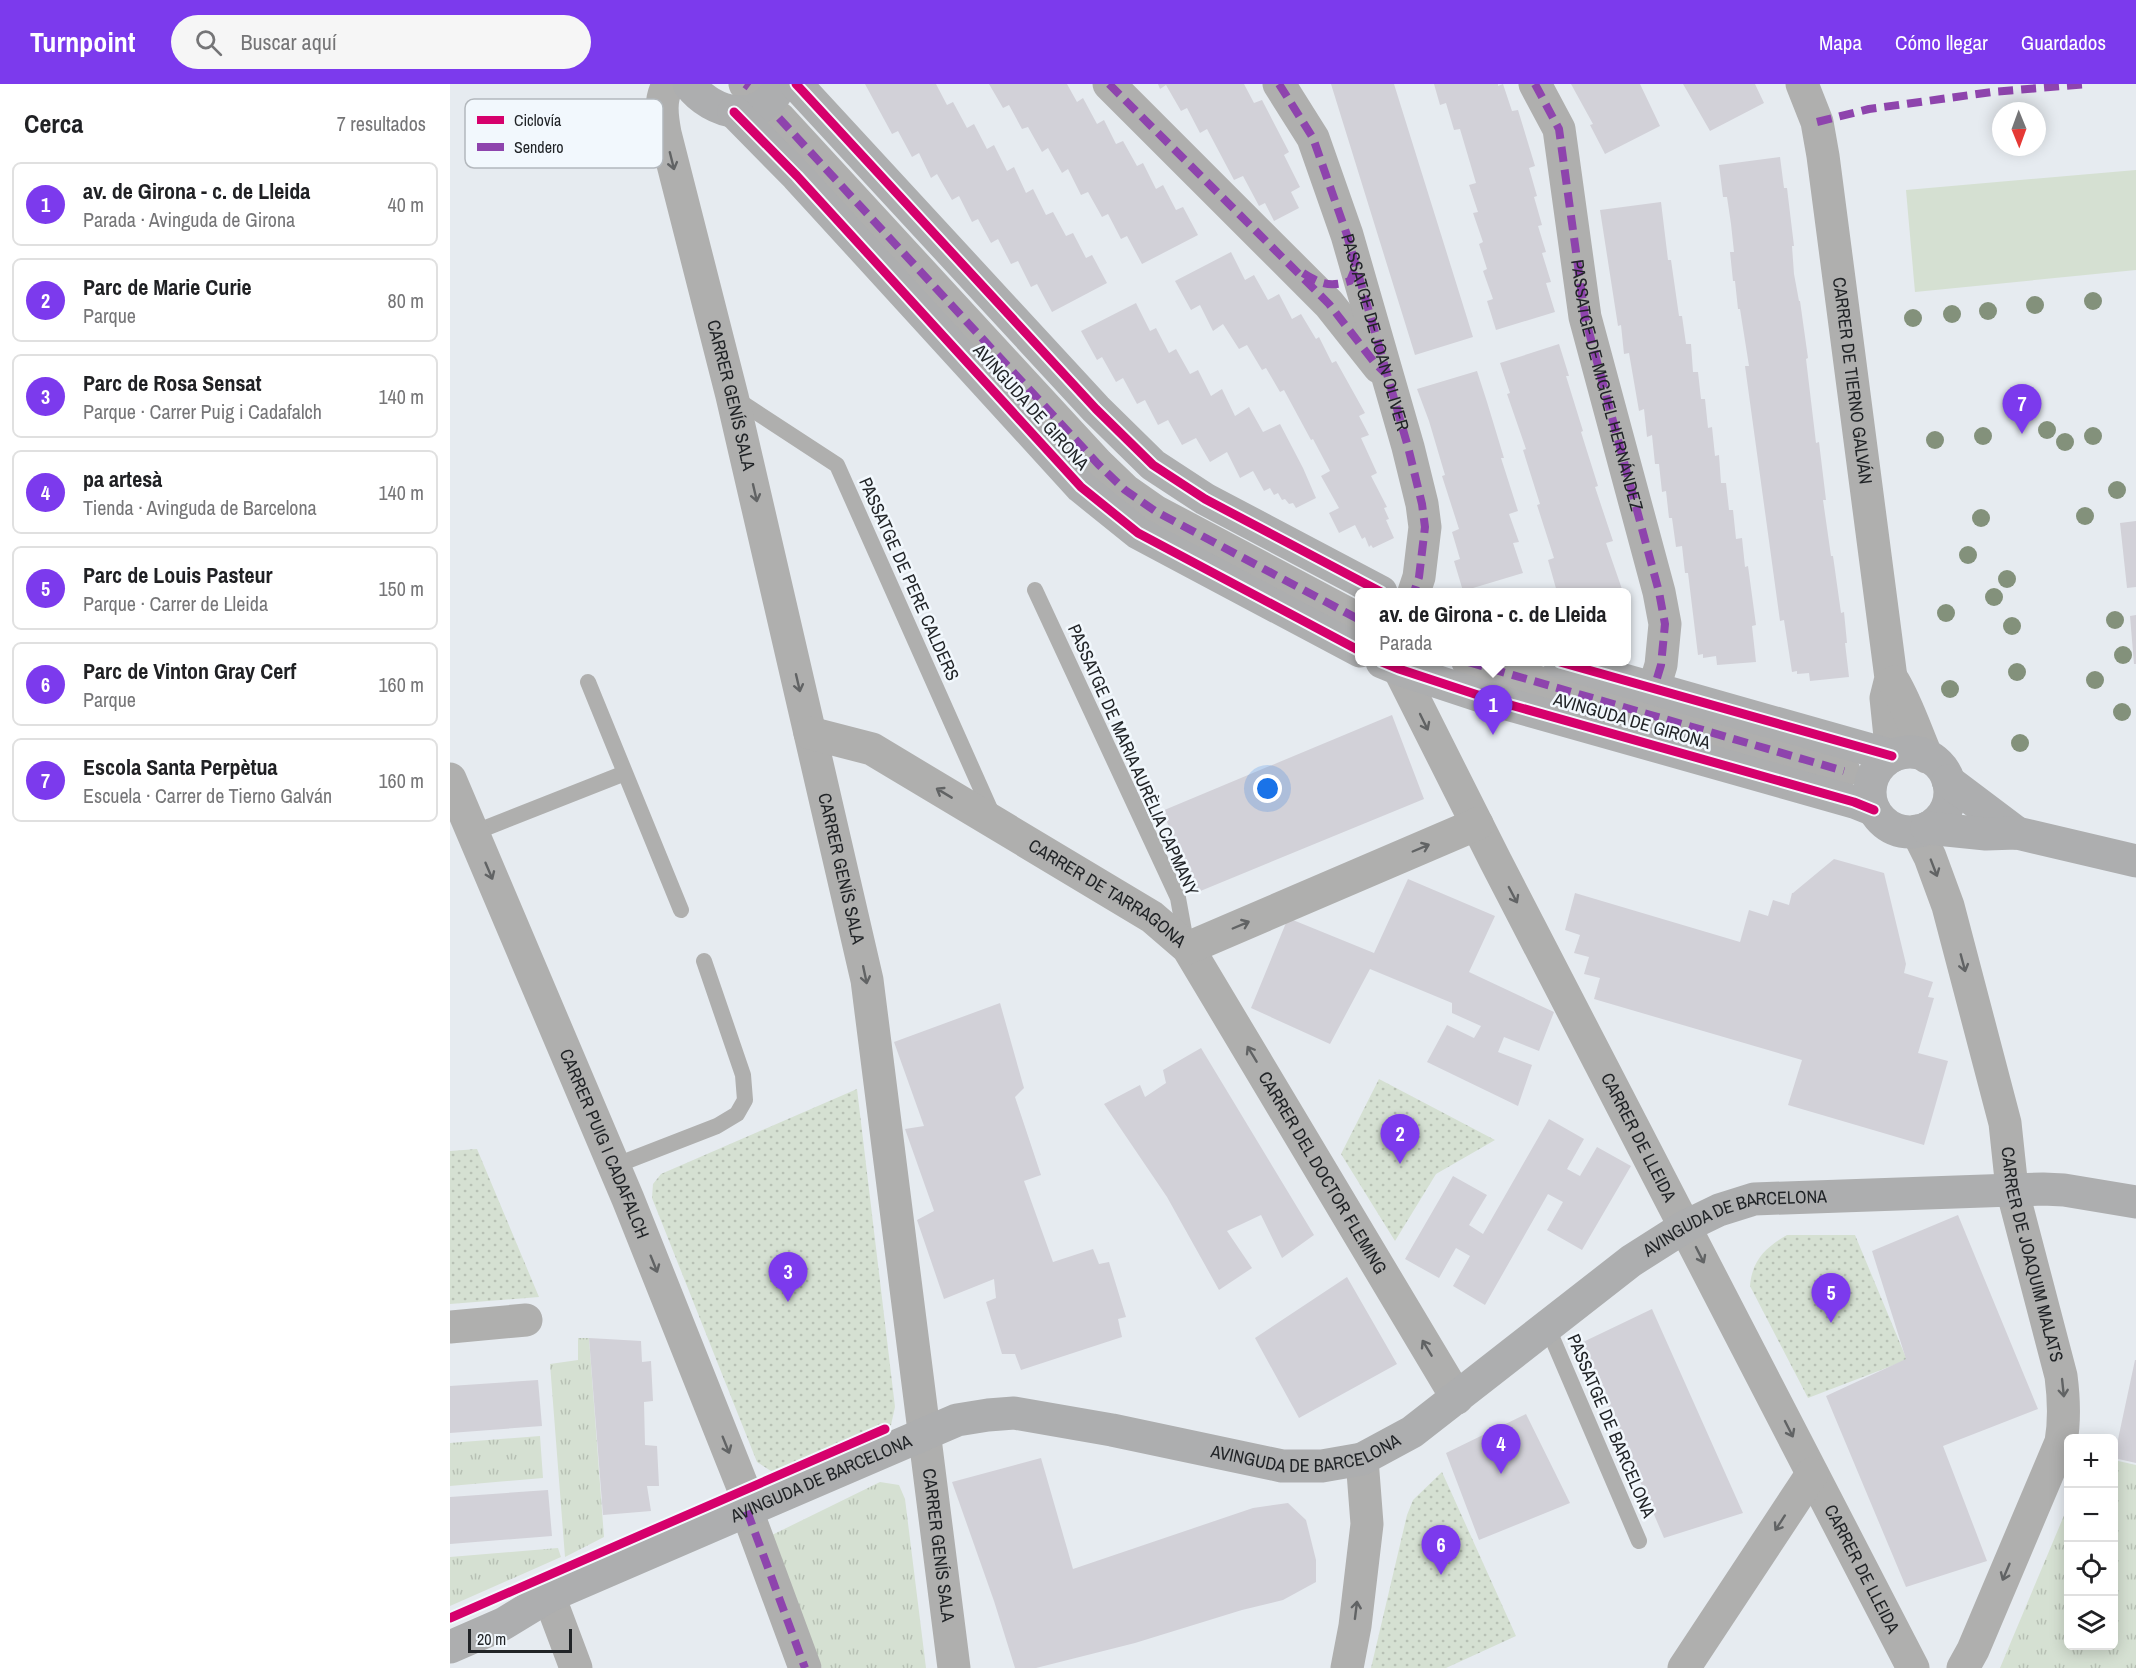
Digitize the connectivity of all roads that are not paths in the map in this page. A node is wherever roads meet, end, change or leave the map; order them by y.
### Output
1 (669, 84) edge
2 (688, 84) edge
3 (796, 84) edge
4 (1109, 84) edge
5 (1279, 84) edge
6 (1535, 84) edge
7 (1802, 84) edge
8 (752, 92) edge
9 (663, 106) edge
10 (779, 118) dead end
11 (663, 120) edge
12 (1287, 262) junction
13 (1356, 266) junction
14 (1387, 375) junction
15 (732, 396) junction
16 (1373, 588) edge
17 (1415, 588) edge
18 (1035, 590) dead end
19 (1355, 618) edge
20 (1355, 649) edge
21 (1394, 666) edge
22 (1399, 666) edge
23 (1484, 666) edge
24 (1574, 666) edge
25 (588, 682) dead end
26 (1654, 688) junction
27 (1889, 688) junction
28 (810, 733) junction
29 (1892, 756) junction
30 (1845, 757) junction
31 (1927, 757) junction
32 (625, 773) junction
33 (450, 779) edge
34 (1948, 781) junction
35 (1874, 810) junction
36 (997, 824) junction
37 (1477, 824) junction
38 (1922, 830) junction
39 (473, 833) junction
40 (2017, 833) junction
41 (2136, 861) edge
42 (681, 910) dead end
43 (1188, 948) junction
44 (704, 961) dead end
45 (614, 1166) junction
46 (2012, 1189) junction
47 (2136, 1202) edge
48 (1686, 1226) junction
49 (526, 1320) dead end
50 (1547, 1326) junction
51 (450, 1327) edge
52 (1457, 1398) junction
53 (925, 1435) junction
54 (1362, 1459) junction
55 (1812, 1474) junction
56 (747, 1511) junction
57 (1639, 1541) dead end
58 (549, 1596) junction
59 (450, 1647) edge
60 (576, 1668) edge
61 (805, 1668) edge
62 (954, 1668) edge
63 (1347, 1668) edge
64 (1684, 1668) edge
65 (1913, 1668) edge
66 (1963, 1668) edge

1 -> 9 street, CARRER GENÍS SALA
2 - 8 main road
3 - 16 main road
4 - 12 street
5 - 13 street, PASSATGE DE JOAN OLIVER
6 - 26 street, PASSATGE DE MIGUEL HERNÁNDEZ
7 - 27 street, CARRER DE TIERNO GALVÁN
8 - 20 main road, AVINGUDA DE GIRONA
10 - 19 street
11 -> 15 street, CARRER GENÍS SALA
12 - 13 street
12 - 14 street
13 - 14 street, PASSATGE DE JOAN OLIVER
14 - 17 street, PASSATGE DE JOAN OLIVER
15 -> 28 street, CARRER GENÍS SALA
15 - 36 lane, PASSATGE DE PERE CALDERS
18 - 43 lane, PASSATGE DE MARIA AURÈLIA CAPMANY
21 -> 37 street, CARRER DE LLEIDA
22 - 35 main road, AVINGUDA DE GIRONA
23 - 30 street
24 - 26 main road, AVINGUDA DE GIRONA
25 - 32 lane
26 - 30 main road, AVINGUDA DE GIRONA
27 - 29 street, CARRER DE TIERNO GALVÁN
27 - 30 street
27 - 31 street
36 -> 28 street, CARRER DE TARRAGONA
28 -> 53 street, CARRER GENÍS SALA
29 - 30 main road, AVINGUDA DE GIRONA
29 - 31 main road
29 - 35 main road
31 - 34 main road
32 - 39 lane
32 - 42 lane
33 - 39 street, CARRER PUIG I CADAFALCH
34 - 38 main road
34 - 40 main road
35 - 38 main road
36 - 43 street, CARRER DE TARRAGONA
43 -> 37 street, CARRER DE TARRAGONA
37 -> 48 street, CARRER DE LLEIDA
38 - 40 main road
38 -> 46 street, CARRER DE JOAQUIM MALATS
39 -> 45 street, CARRER PUIG I CADAFALCH
40 - 41 main road
52 -> 43 street, CARRER DEL DOCTOR FLEMING
44 - 45 lane
45 -> 56 street, CARRER PUIG I CADAFALCH
46 - 47 main road, AVINGUDA DE BARCELONA
46 - 48 main road, AVINGUDA DE BARCELONA
46 -> 66 street, CARRER DE JOAQUIM MALATS
48 - 50 main road, AVINGUDA DE BARCELONA
48 -> 55 street, CARRER DE LLEIDA
49 - 51 street
50 - 52 main road, AVINGUDA DE BARCELONA
50 - 57 lane, PASSATGE DE BARCELONA
52 - 54 main road, AVINGUDA DE BARCELONA
53 - 54 main road, AVINGUDA DE BARCELONA
53 - 56 main road, AVINGUDA DE BARCELONA
53 - 62 street, CARRER GENÍS SALA
63 -> 54 street
55 -> 64 street
55 - 65 street, CARRER DE LLEIDA
56 - 58 main road, AVINGUDA DE BARCELONA
56 - 61 street, CARRER PUIG I CADAFALCH
58 - 59 main road, AVINGUDA DE BARCELONA
58 - 60 street

